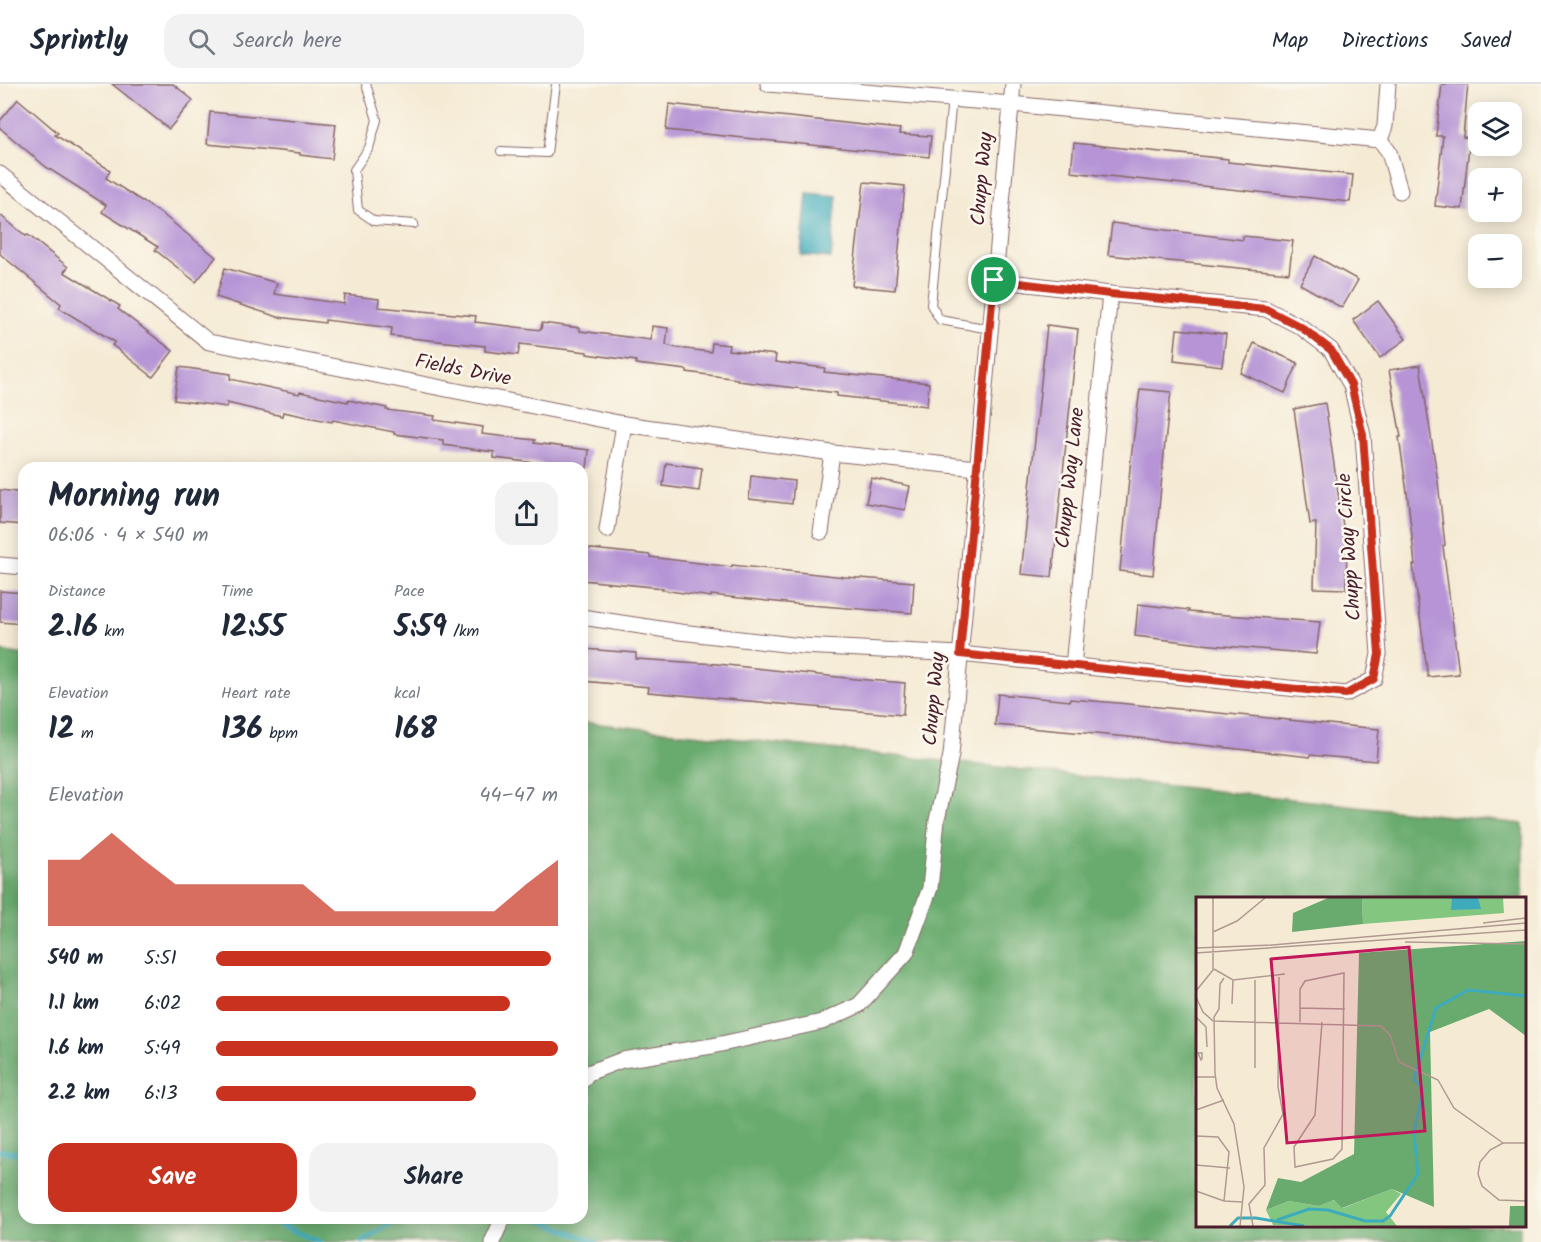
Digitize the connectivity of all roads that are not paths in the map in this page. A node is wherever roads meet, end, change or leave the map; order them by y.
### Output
1 (366, 84) edge
2 (556, 84) edge
3 (768, 84) edge
4 (1013, 84) edge
5 (1388, 84) edge
6 (952, 99) junction
7 (1011, 104) junction
8 (1380, 140) junction
9 (501, 151) dead end
10 (0, 174) edge
11 (1400, 191) dead end
12 (414, 224) dead end
13 (994, 280) junction
14 (1110, 294) junction
15 (990, 329) junction
16 (624, 424) junction
17 (832, 453) junction
18 (977, 468) junction
19 (607, 530) dead end
20 (822, 532) dead end
21 (0, 565) edge
22 (18, 566) edge
23 (588, 618) edge
24 (960, 654) junction
25 (1073, 666) junction
26 (588, 1073) edge
27 (500, 1224) edge
28 (492, 1242) edge

1 - 12 lane
2 - 9 lane
3 - 6 street
4 - 7 street, Chupp Way
5 - 8 street
6 - 7 street
6 - 15 lane
7 - 8 street
7 - 13 street, Chupp Way
8 - 11 street
10 - 16 street, Fields Drive
13 - 14 street, Chupp Way Circle
13 - 15 street, Chupp Way
14 - 25 street, Chupp Way Lane
14 - 25 street, Chupp Way Circle
15 - 18 street, Chupp Way
16 - 17 street, Fields Drive
16 - 19 street
17 - 18 street, Fields Drive
17 - 20 street
18 - 24 street, Chupp Way
21 - 22 street
23 - 24 street
24 - 25 street, Chupp Way Circle
24 - 26 street, Chupp Way
27 - 28 street

